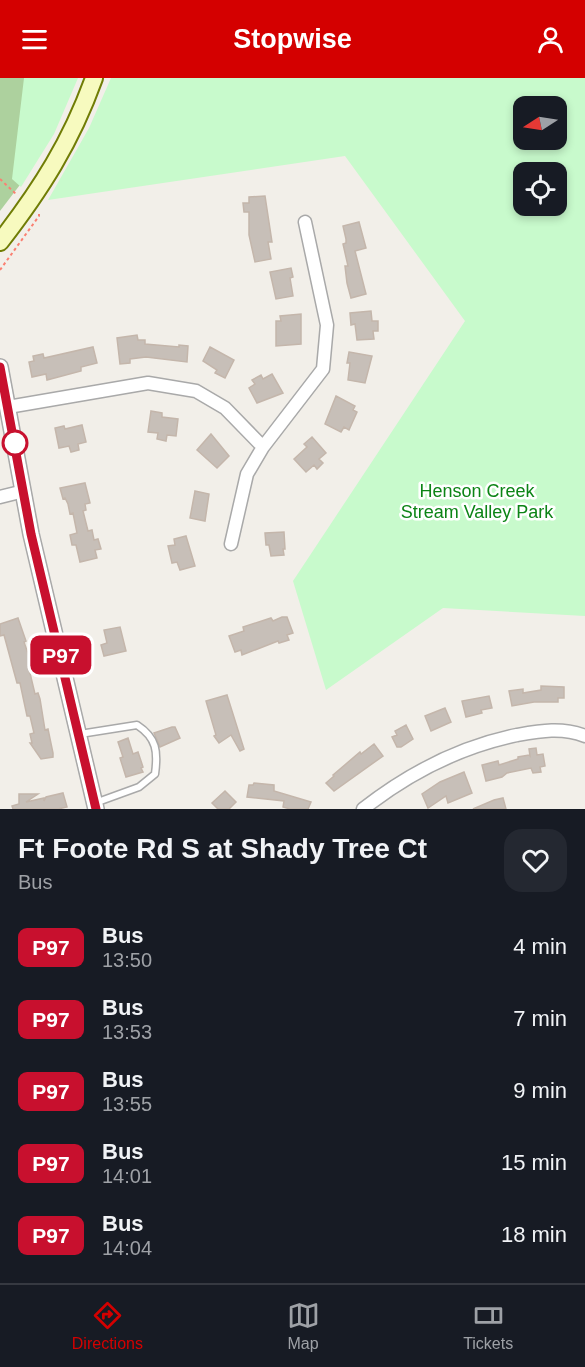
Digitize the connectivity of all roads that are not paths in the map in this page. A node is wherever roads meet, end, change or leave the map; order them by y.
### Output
1 (94, 78) edge
2 (305, 222) dead end
3 (0, 242) edge
4 (0, 367) edge
5 (8, 407) junction
6 (263, 447) junction
7 (24, 491) junction
8 (0, 497) edge
9 (231, 544) dead end
10 (80, 734) junction
11 (585, 736) edge
12 (96, 806) edge
13 (363, 809) edge

1 - 3 main road
2 - 6 street
4 - 5 street
5 - 6 street
5 - 7 street
6 - 9 street
7 - 8 street
7 - 10 street
10 - 12 street
10 - 12 lane
11 - 13 street

